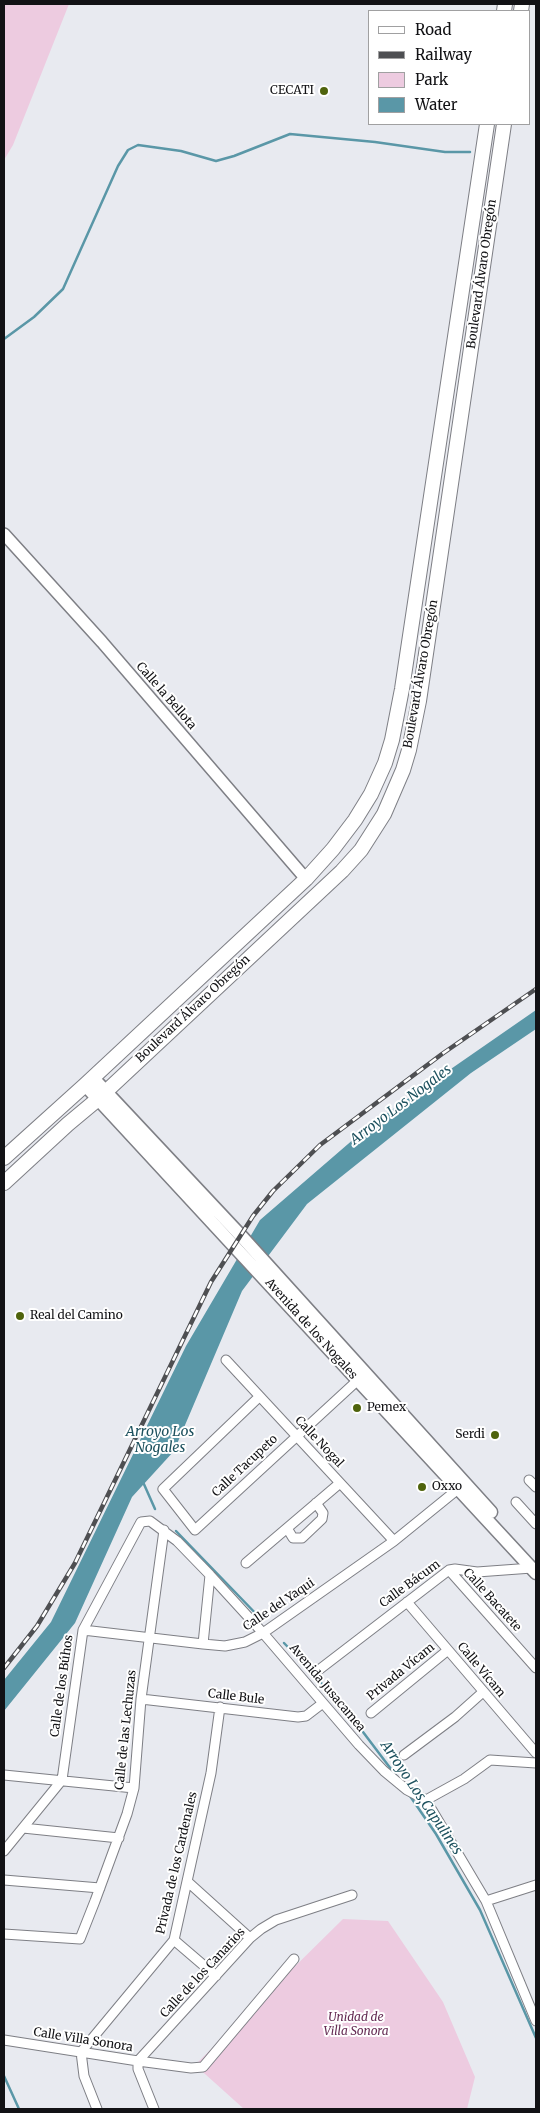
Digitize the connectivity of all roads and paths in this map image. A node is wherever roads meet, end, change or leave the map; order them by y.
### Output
1 (487, 125) edge
2 (504, 125) edge
3 (4, 534) edge
4 (306, 879) junction
5 (89, 1081) junction
6 (102, 1095) junction
7 (4, 1158) edge
8 (4, 1182) edge
9 (264, 1269) junction
10 (226, 1360) dead end
11 (358, 1380) junction
12 (259, 1396) junction
13 (296, 1436) junction
14 (530, 1480) dead end
15 (340, 1483) junction
16 (461, 1486) junction
17 (536, 1487) edge
18 (516, 1502) dead end
19 (316, 1504) junction
20 (145, 1520) joint
21 (536, 1524) edge
22 (287, 1528) junction
23 (164, 1530) junction
24 (394, 1541) junction
25 (246, 1563) dead end
26 (535, 1568) edge
27 (449, 1570) junction
28 (210, 1575) junction
29 (407, 1602) junction
30 (83, 1630) junction
31 (263, 1633) junction
32 (149, 1638) junction
33 (203, 1644) junction
34 (448, 1650) junction
35 (536, 1668) edge
36 (320, 1669) dead end
37 (483, 1692) junction
38 (142, 1699) junction
39 (322, 1704) junction
40 (220, 1707) junction
41 (371, 1713) dead end
42 (536, 1753) edge
43 (404, 1755) dead end
44 (536, 1763) edge
45 (4, 1775) edge
46 (62, 1780) junction
47 (134, 1788) junction
48 (426, 1800) junction
49 (23, 1828) junction
50 (119, 1838) junction
51 (4, 1851) edge
52 (4, 1880) edge
53 (188, 1882) junction
54 (536, 1885) edge
55 (100, 1888) junction
56 (352, 1895) dead end
57 (486, 1902) junction
58 (4, 1934) edge
59 (250, 1938) junction
60 (174, 1940) junction
61 (294, 1959) dead end
62 (216, 1976) junction
63 (536, 2021) edge
64 (4, 2040) edge
65 (81, 2052) junction
66 (138, 2061) junction
67 (97, 2109) edge
68 (154, 2109) edge

1 - 4 highway, Boulevard Álvaro Obregón
2 - 6 highway, Boulevard Álvaro Obregón
3 - 4 street, Calle la Bellota
4 - 5 highway, Boulevard Álvaro Obregón
5 - 6 main road, Avenida de los Nogales
5 - 7 highway, Boulevard Álvaro Obregón
6 - 8 highway, Boulevard Álvaro Obregón
6 - 9 main road, Avenida de los Nogales
9 - 11 main road, Avenida de los Nogales
9 - 16 main road, Avenida de los Nogales
10 - 12 street, Calle Nogal
11 - 13 street, Calle Tacupeto
11 - 16 main road, Avenida de los Nogales
12 - 13 street, Calle Nogal
12 - 13 street, Calle Tacupeto
13 - 15 street, Calle Nogal
14 - 17 street
15 - 19 street
15 - 24 street, Calle Nogal
16 - 24 street, Calle del Yaqui
16 - 26 main road, Avenida de los Nogales
18 - 21 street
19 - 22 street
19 - 22 street
20 - 23 street, Avenida Jusacamea
20 - 30 street, Calle de los Búhos
22 - 25 street
23 - 28 street, Avenida Jusacamea
23 - 32 street, Calle de las Lechuzas
24 - 31 street, Calle del Yaqui
26 - 27 street, Calle Bácum
27 - 29 street, Calle Bácum
27 - 35 street, Calle Bacatete
28 - 31 street, Avenida Jusacamea
28 - 33 street
29 - 34 street, Calle Vícam
29 - 36 street, Calle Bácum
30 - 32 street, Calle del Yaqui
30 - 46 street, Calle de los Búhos
31 - 33 street, Calle del Yaqui
31 - 39 street, Avenida Jusacamea
32 - 33 street, Calle del Yaqui
32 - 38 street, Calle de las Lechuzas
34 - 37 street, Calle Vícam
34 - 41 street, Privada Vícam
37 - 42 street, Calle Vícam
37 - 43 street
38 - 40 street, Calle Bule
38 - 47 street, Calle de las Lechuzas
39 - 40 street, Calle Bule
39 - 48 street, Avenida Jusacamea
40 - 53 street, Privada de los Cardenales
44 - 48 street
45 - 46 street
46 - 47 street
46 - 49 street
47 - 50 street, Calle de las Lechuzas
48 - 57 street
49 - 50 street
49 - 51 street
50 - 55 street, Calle de las Lechuzas
52 - 55 street
53 - 59 street
53 - 60 street, Privada de los Cardenales
54 - 57 street
55 - 58 street, Calle de las Lechuzas
56 - 59 street, Calle de los Canarios
57 - 63 street
59 - 62 street, Calle de los Canarios
60 - 62 street
60 - 65 street, Privada de los Cardenales
61 - 66 street
62 - 66 street, Calle de los Canarios
64 - 65 street, Calle Villa Sonora
65 - 66 street, Calle Villa Sonora
65 - 67 street
66 - 68 street, Calle Villa Sonora

